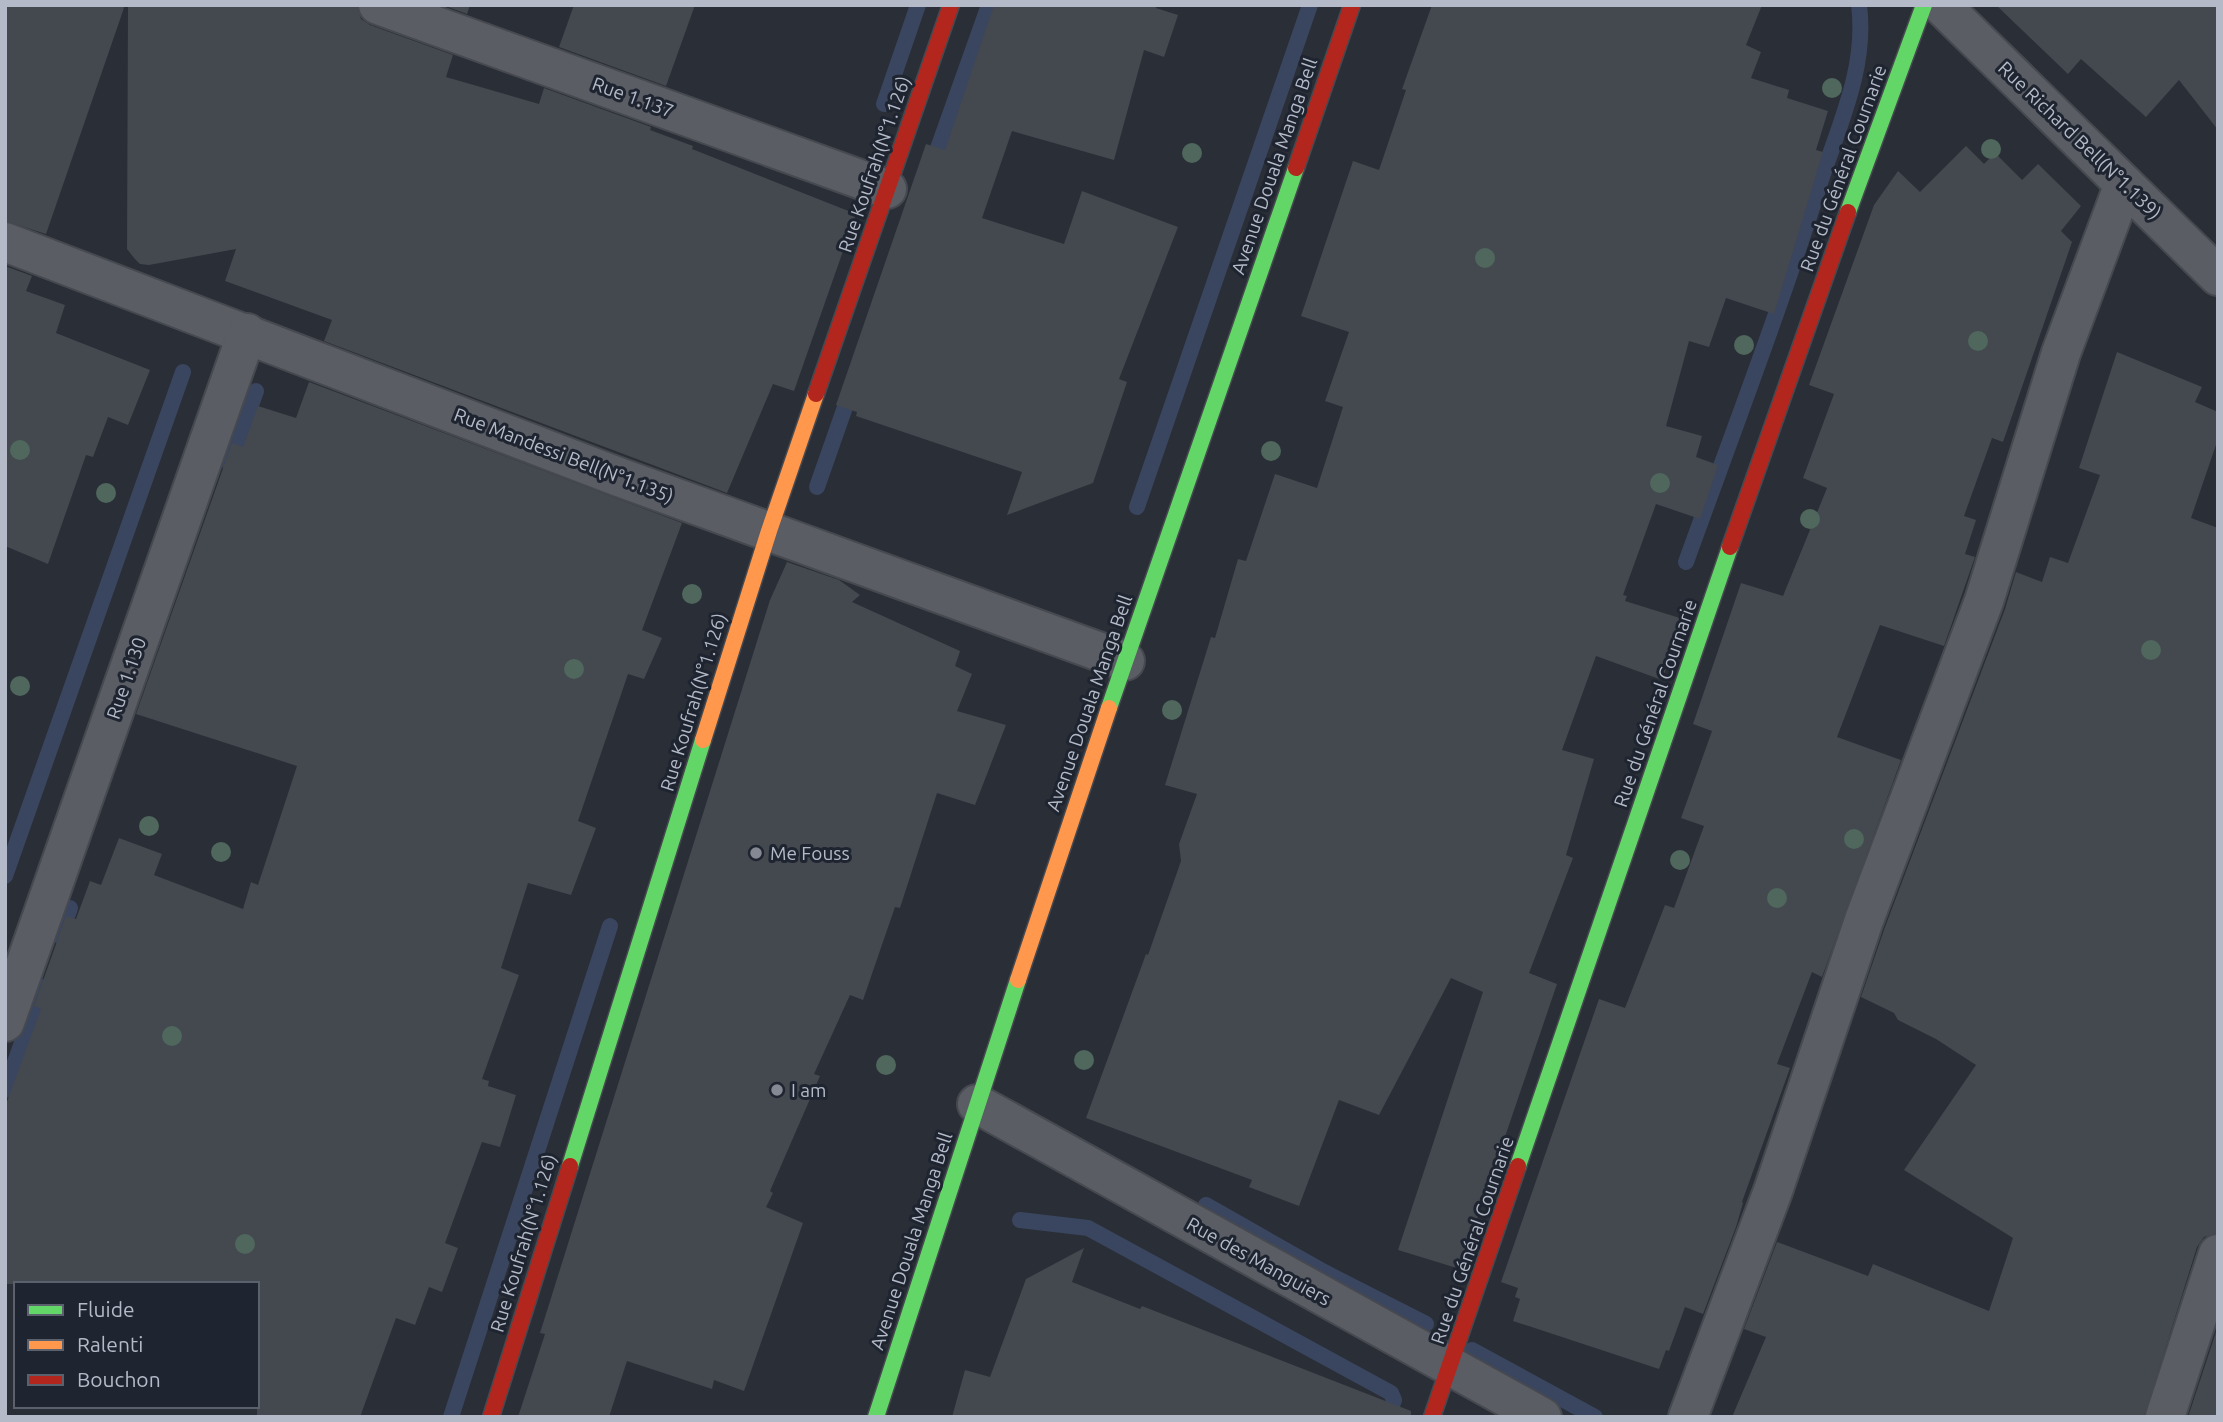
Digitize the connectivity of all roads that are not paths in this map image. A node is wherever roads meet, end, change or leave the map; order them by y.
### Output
1 (378, 5) edge
2 (951, 5) edge
3 (1352, 5) edge
4 (1924, 5) edge
5 (1941, 5) edge
6 (2124, 184) junction
7 (887, 189) junction
8 (5, 242) edge
9 (2218, 276) edge
10 (247, 333) junction
11 (769, 531) junction
12 (1125, 661) junction
13 (5, 1022) edge
14 (977, 1104) junction
15 (2218, 1254) edge
16 (1450, 1368) junction
17 (491, 1417) edge
18 (876, 1417) edge
19 (1432, 1417) edge
20 (1542, 1417) edge
21 (1688, 1417) edge
22 (2165, 1417) edge

1 - 7 street, Rue 1.137
2 - 7 street, Rue Koufrah(N°1.126)
3 - 12 street, Avenue Douala Manga Bell
4 - 16 street, Rue du Général Cournarie
5 - 6 street, Rue Richard Bell(N°1.139)
6 - 9 street, Rue Richard Bell(N°1.139)
6 - 21 street
7 - 11 street, Rue Koufrah(N°1.126)
8 - 10 street, Rue Mandessi Bell(N°1.135)
10 - 11 street, Rue Mandessi Bell(N°1.135)
10 - 13 street, Rue 1.130
11 - 12 street, Rue Mandessi Bell(N°1.135)
11 - 17 street, Rue Koufrah(N°1.126)
12 - 14 street, Avenue Douala Manga Bell
14 - 16 street, Rue des Manguiers
14 - 18 street, Avenue Douala Manga Bell
15 - 22 street
16 - 19 street, Rue du Général Cournarie
16 - 20 street, Rue des Manguiers

